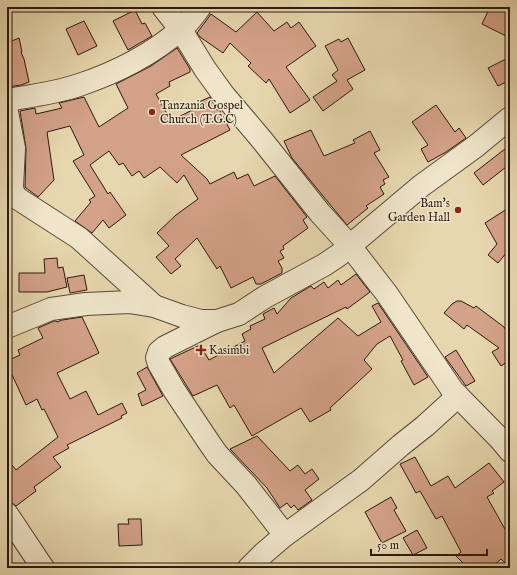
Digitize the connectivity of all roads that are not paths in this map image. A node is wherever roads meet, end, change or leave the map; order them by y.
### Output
1 (163, 7) edge
2 (200, 7) edge
3 (181, 30) junction
4 (7, 100) edge
5 (7, 112) edge
6 (510, 118) edge
7 (350, 246) junction
8 (154, 306) junction
9 (217, 321) junction
10 (7, 327) edge
11 (458, 396) junction
12 (510, 451) edge
13 (7, 514) edge
14 (285, 535) junction
15 (43, 568) edge
16 (249, 568) edge

1 - 3 street
2 - 3 street
3 - 4 street
3 - 7 street
5 - 8 street
6 - 7 street
7 - 9 street
7 - 11 street
8 - 9 street
8 - 10 street
9 - 14 street
11 - 12 street
11 - 14 street
13 - 15 street
14 - 16 street

